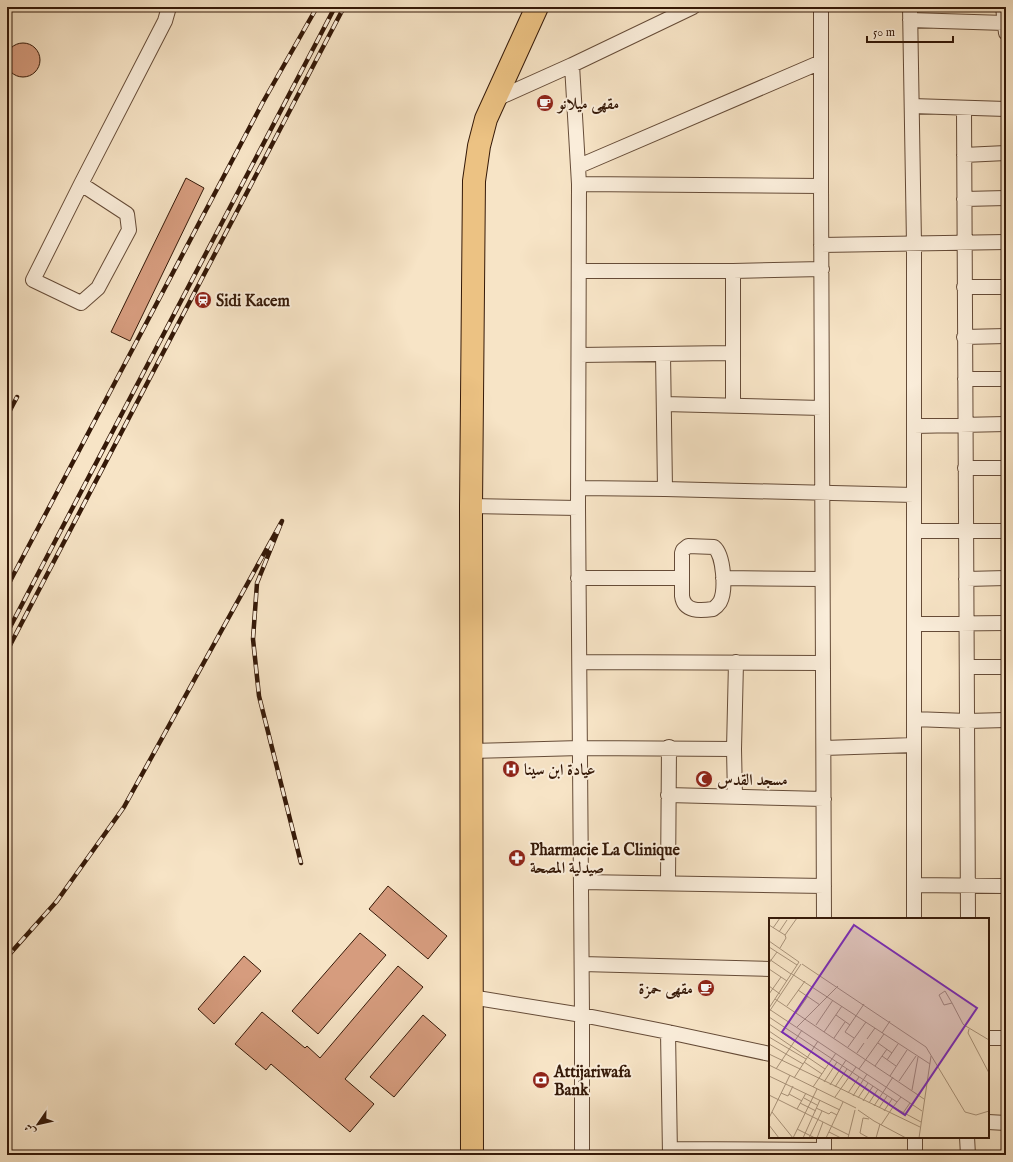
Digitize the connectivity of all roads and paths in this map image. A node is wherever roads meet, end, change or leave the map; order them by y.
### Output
1 (169, 7) edge
2 (537, 7) edge
3 (693, 7) edge
4 (822, 7) edge
5 (1003, 7) edge
6 (910, 13) edge
7 (1005, 28) edge
8 (821, 62) junction
9 (572, 65) junction
10 (494, 100) junction
11 (912, 106) junction
12 (964, 109) junction
13 (1006, 109) edge
14 (1006, 153) edge
15 (964, 155) junction
16 (579, 166) junction
17 (81, 184) junction
18 (579, 184) junction
19 (821, 186) junction
20 (1006, 198) edge
21 (964, 199) junction
22 (1006, 242) edge
23 (964, 243) junction
24 (914, 244) junction
25 (821, 245) junction
26 (822, 269) junction
27 (579, 271) junction
28 (733, 271) junction
29 (964, 287) junction
30 (1006, 287) edge
31 (1006, 336) edge
32 (964, 337) junction
33 (732, 353) junction
34 (663, 354) junction
35 (579, 355) junction
36 (965, 379) junction
37 (1006, 379) edge
38 (664, 404) junction
39 (733, 406) junction
40 (822, 408) junction
41 (1006, 424) edge
42 (965, 425) junction
43 (914, 426) junction
44 (965, 468) junction
45 (1006, 468) edge
46 (578, 488) junction
47 (666, 489) junction
48 (822, 493) junction
49 (914, 495) junction
50 (471, 506) junction
51 (578, 508) junction
52 (966, 530) junction
53 (914, 531) junction
54 (1006, 531) edge
55 (578, 578) junction
56 (682, 578) junction
57 (723, 578) junction
58 (966, 578) junction
59 (1006, 578) edge
60 (822, 579) junction
61 (1006, 623) edge
62 (914, 624) junction
63 (967, 624) junction
64 (580, 662) junction
65 (736, 662) junction
66 (822, 663) junction
67 (967, 667) junction
68 (1006, 667) edge
69 (914, 718) junction
70 (1006, 720) edge
71 (967, 721) junction
72 (914, 745) junction
73 (669, 747) junction
74 (580, 748) junction
75 (734, 748) junction
76 (824, 748) junction
77 (471, 751) junction
78 (668, 795) junction
79 (735, 797) junction
80 (824, 798) junction
81 (581, 882) junction
82 (668, 882) junction
83 (914, 885) junction
84 (824, 886) junction
85 (1006, 886) edge
86 (968, 887) junction
87 (824, 918) edge
88 (914, 918) edge
89 (968, 918) edge
90 (582, 964) junction
91 (769, 969) edge
92 (471, 997) junction
93 (582, 1015) junction
94 (668, 1032) junction
95 (989, 1038) edge
96 (1006, 1038) edge
97 (769, 1054) edge
98 (989, 1122) edge
99 (1006, 1123) edge
100 (915, 1138) edge
101 (967, 1138) edge
102 (824, 1147) edge
103 (670, 1152) edge
104 (472, 1155) edge
105 (582, 1155) edge
106 (915, 1155) edge
107 (968, 1155) edge

1 - 17 street
2 - 10 main road
3 - 9 street
4 - 8 street
5 - 7 street
6 - 7 street
6 - 11 street
8 - 16 street
8 - 19 street
9 - 10 street
9 - 16 street
10 - 50 main road
11 - 12 street
11 - 24 street
12 - 13 street
12 - 15 street
14 - 15 street
15 - 21 street
16 - 18 street
17 - 17 street
18 - 19 street
18 - 27 street
19 - 25 street
20 - 21 street
21 - 23 street
22 - 23 street
23 - 24 street
23 - 29 street
24 - 25 street
24 - 43 street
25 - 26 street
26 - 28 street
26 - 40 street
27 - 28 street
27 - 35 street
28 - 33 street
29 - 30 street
29 - 32 street
31 - 32 street
32 - 36 street
33 - 34 street
33 - 39 street
34 - 35 street
34 - 38 street
35 - 46 street
36 - 37 street
36 - 42 street
38 - 39 street
38 - 47 street
39 - 40 street
40 - 48 street
41 - 42 street
42 - 43 street
42 - 44 street
43 - 49 street
44 - 45 street
44 - 52 street
46 - 47 street
46 - 51 street
47 - 48 street
48 - 49 street
48 - 60 street
49 - 53 street
50 - 51 street
50 - 77 main road
51 - 55 street
52 - 53 street
52 - 54 street
52 - 58 street
53 - 62 street
55 - 56 street
55 - 64 street
56 - 57 street
56 - 57 street
57 - 60 street
58 - 59 street
58 - 63 street
60 - 66 street
61 - 63 street
62 - 63 street
62 - 69 street
63 - 67 street
64 - 65 street
64 - 74 street
65 - 66 street
65 - 75 street
66 - 76 street
67 - 68 street
67 - 71 street
69 - 71 street
69 - 72 street
70 - 71 street
71 - 86 street
72 - 76 street
72 - 83 street
73 - 74 street
73 - 75 street
73 - 78 street
74 - 77 street
74 - 81 street
75 - 79 street
76 - 80 street
77 - 92 main road
78 - 79 street
78 - 82 street
79 - 80 street
80 - 84 street
81 - 82 street
81 - 90 street
82 - 84 street
83 - 86 street
83 - 88 street
84 - 87 street
85 - 86 street
86 - 89 street
90 - 91 street
90 - 93 street
92 - 93 street
92 - 104 main road
93 - 94 street
93 - 105 street
94 - 97 street
94 - 103 street
95 - 96 street
98 - 99 street
100 - 106 street
101 - 107 street
102 - 103 street

